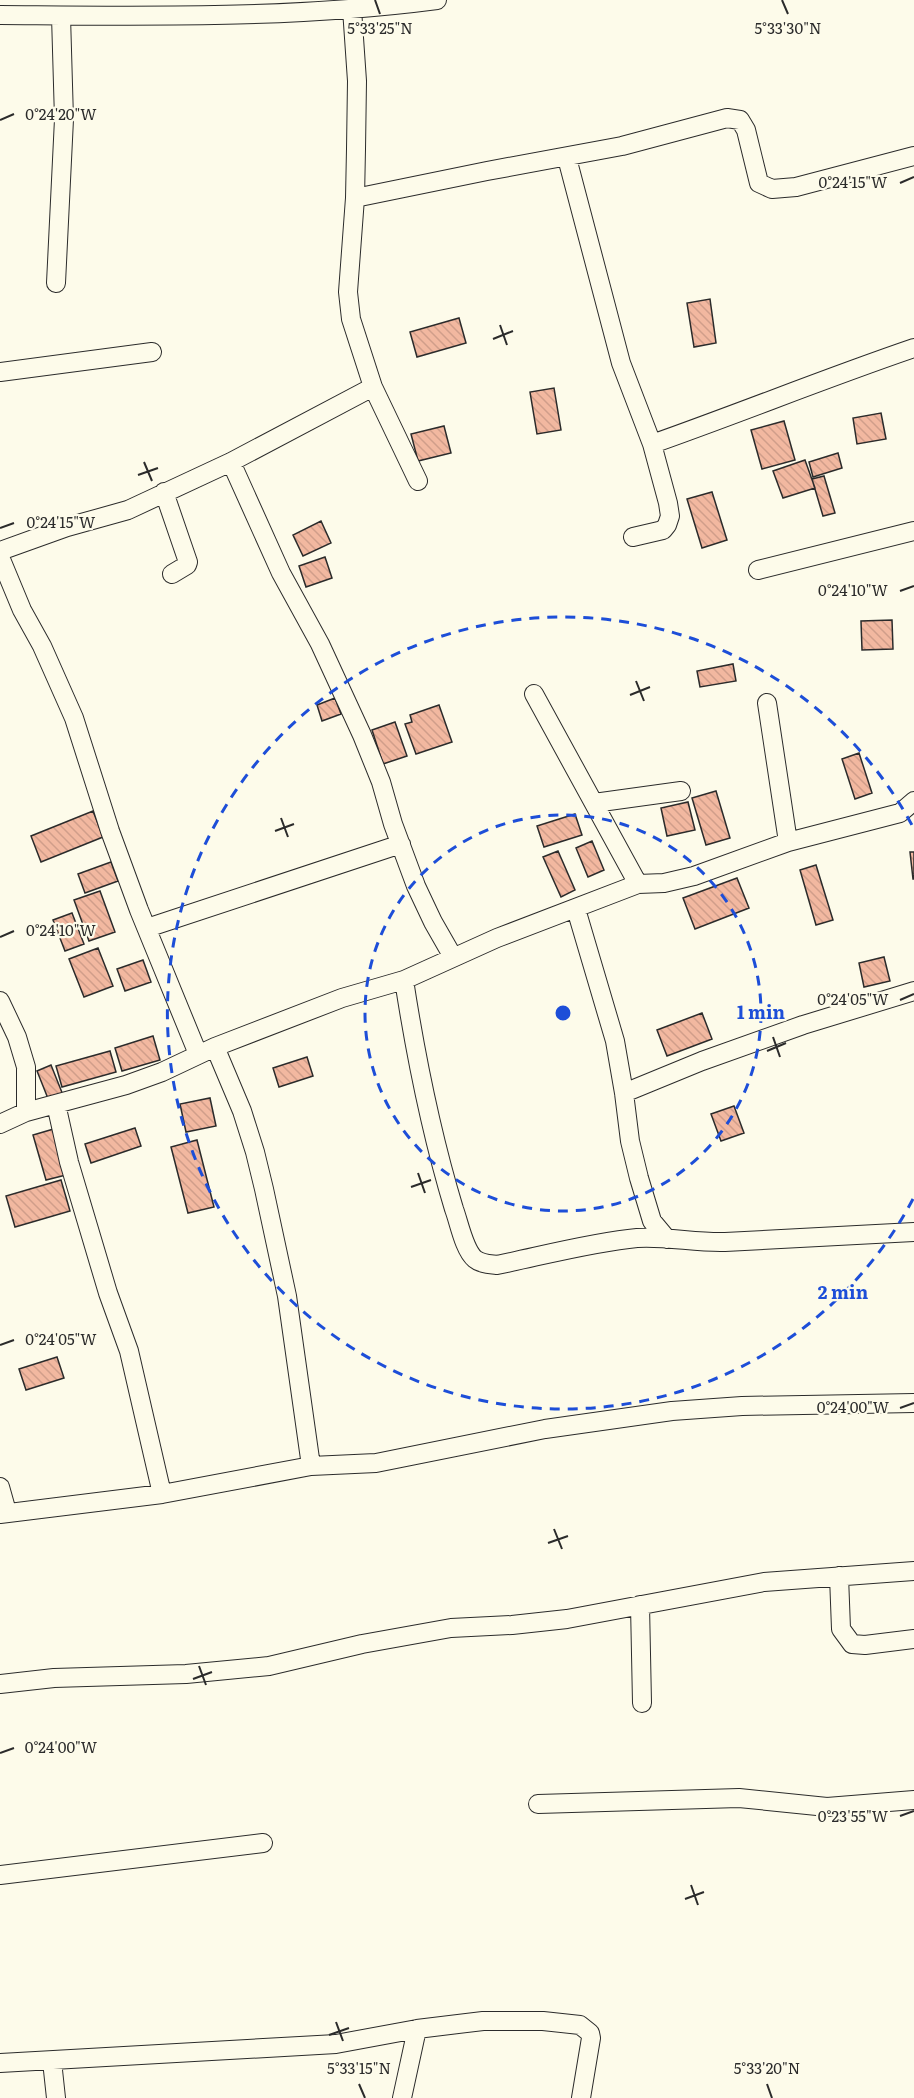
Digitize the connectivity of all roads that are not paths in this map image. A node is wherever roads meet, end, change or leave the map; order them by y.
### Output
1 (437, 0) edge
2 (375, 4) edge
3 (182, 8) edge
4 (352, 9) junction
5 (0, 15) edge
6 (61, 16) junction
7 (914, 156) edge
8 (567, 158) junction
9 (355, 198) junction
10 (56, 283) dead end
11 (914, 348) edge
12 (152, 352) dead end
13 (0, 372) edge
14 (373, 387) junction
15 (652, 444) junction
16 (231, 462) junction
17 (418, 481) dead end
18 (164, 492) junction
19 (914, 531) edge
20 (633, 537) dead end
21 (0, 551) edge
22 (0, 557) edge
23 (758, 570) dead end
24 (172, 574) dead end
25 (534, 694) dead end
26 (767, 703) dead end
27 (681, 791) dead end
28 (914, 801) edge
29 (594, 803) junction
30 (788, 843) junction
31 (400, 844) junction
32 (638, 884) junction
33 (576, 909) junction
34 (147, 928) junction
35 (453, 957) junction
36 (404, 980) junction
37 (914, 991) edge
38 (0, 1001) edge
39 (207, 1050) junction
40 (624, 1093) junction
41 (56, 1104) junction
42 (26, 1112) junction
43 (0, 1124) edge
44 (914, 1232) edge
45 (667, 1239) junction
46 (914, 1403) edge
47 (311, 1466) junction
48 (0, 1487) edge
49 (162, 1494) junction
50 (4, 1513) edge
51 (914, 1571) edge
52 (839, 1576) junction
53 (640, 1605) junction
54 (914, 1639) edge
55 (0, 1684) edge
56 (642, 1703) dead end
57 (914, 1800) edge
58 (538, 1804) dead end
59 (263, 1843) dead end
60 (0, 1875) edge
61 (417, 2029) junction
62 (52, 2061) junction
63 (0, 2063) edge
64 (56, 2098) edge
65 (402, 2098) edge
66 (581, 2098) edge

1 - 2 street
2 - 4 street
3 - 4 street
3 - 6 street
4 - 9 street
5 - 6 street
6 - 10 street
7 - 8 street
8 - 9 street
8 - 15 street
9 - 14 street
11 - 15 street
12 - 13 street
14 - 16 street
14 - 17 street
15 - 20 street
16 - 18 street
16 - 31 street
18 - 21 street
18 - 24 street
19 - 23 street
22 - 34 street
25 - 29 street
26 - 30 street
27 - 29 street
28 - 30 street
29 - 32 street
30 - 32 street
31 - 34 street
31 - 35 street
32 - 33 street
33 - 35 street
33 - 40 street
34 - 39 street
35 - 36 street
36 - 39 street
36 - 45 street
37 - 40 street
38 - 42 street
39 - 41 street
39 - 47 street
40 - 45 street
41 - 42 street
41 - 49 street
42 - 43 street
44 - 45 street
46 - 47 street
47 - 49 street
48 - 50 street
49 - 50 street
51 - 52 street
52 - 53 street
52 - 54 street
53 - 55 street
53 - 56 street
57 - 58 street
59 - 60 street
61 - 62 street
61 - 65 street
61 - 66 street
62 - 63 street
62 - 64 street

